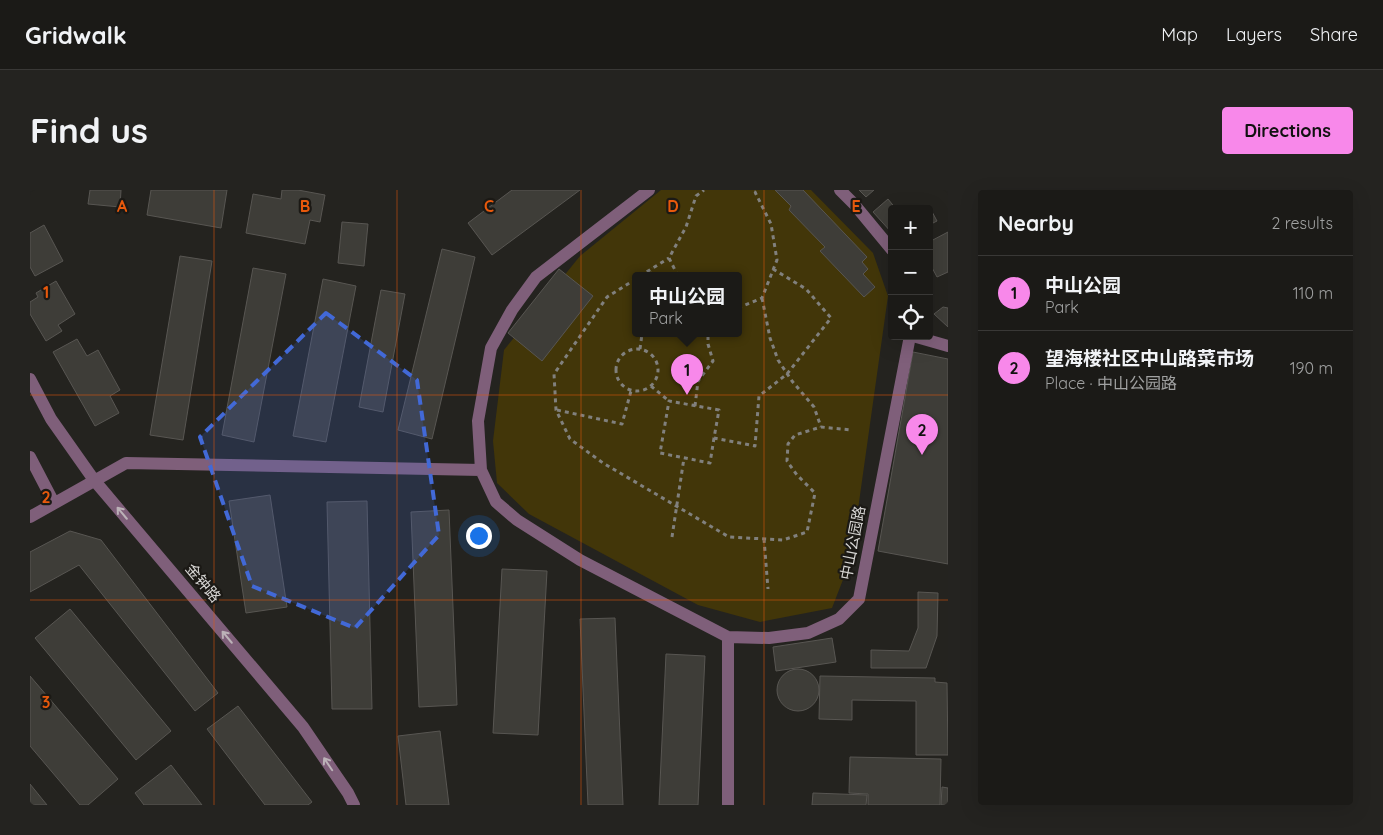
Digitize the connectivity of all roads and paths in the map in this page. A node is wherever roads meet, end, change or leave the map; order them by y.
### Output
1 (649, 190) edge
2 (704, 190) edge
3 (751, 190) edge
4 (840, 190) edge
5 (888, 245) edge
6 (668, 258) junction
7 (653, 268) junction
8 (773, 269) junction
9 (646, 272) edge
10 (652, 272) edge
11 (676, 272) edge
12 (632, 281) edge
13 (762, 298) junction
14 (742, 306) edge
15 (642, 337) edge
16 (708, 337) edge
17 (910, 340) edge
18 (926, 340) edge
19 (948, 346) edge
20 (640, 349) junction
21 (787, 374) junction
22 (30, 379) edge
23 (651, 386) junction
24 (631, 391) junction
25 (669, 401) junction
26 (695, 406) junction
27 (556, 410) junction
28 (821, 427) junction
29 (851, 430) dead end
30 (714, 438) junction
31 (30, 457) edge
32 (684, 458) junction
33 (481, 470) junction
34 (94, 480) junction
35 (54, 503) junction
36 (677, 506) junction
37 (30, 517) edge
38 (672, 537) dead end
39 (764, 539) junction
40 (768, 589) dead end
41 (728, 637) junction
42 (354, 805) edge
43 (728, 805) edge

1 - 33 street
2 - 6 path
3 - 8 path
4 - 5 street
6 - 7 path
6 - 11 path
7 - 9 path
7 - 10 path
8 - 13 path
8 - 21 path
12 - 27 path
13 - 14 path
13 - 21 path
15 - 20 path
16 - 26 path
17 - 41 street, 中山公园路
18 - 19 street
20 - 23 path
20 - 24 path
21 - 28 path
21 - 30 path
22 - 34 street, 金钟路
23 - 24 path
23 - 25 path
24 - 27 path
25 - 26 path
25 - 32 path
26 - 30 path
27 - 36 path
28 - 29 path
28 - 39 path
30 - 32 path
31 - 35 street
32 - 36 path
33 - 34 street
33 - 41 street
34 - 35 street
42 -> 34 street, 金钟路
35 - 37 street
36 - 38 path
36 - 39 path
39 - 40 path
41 - 43 street

